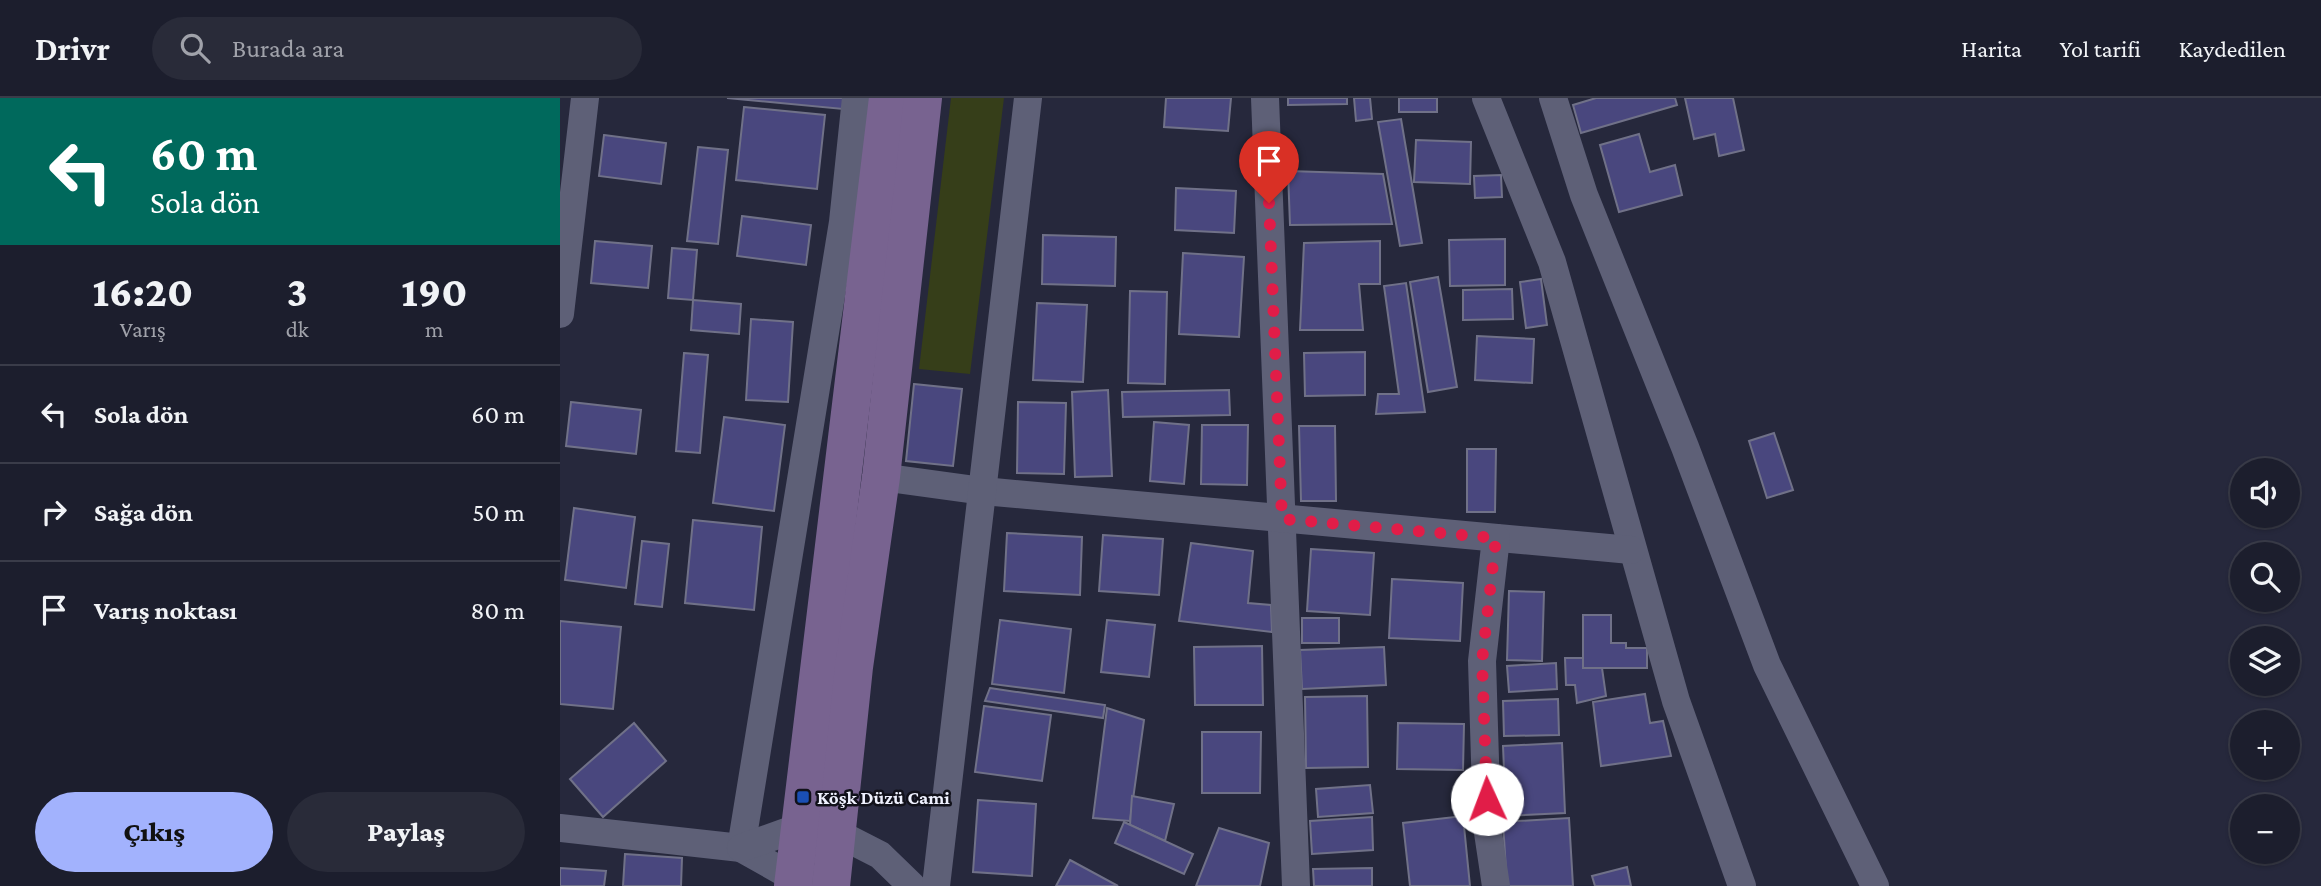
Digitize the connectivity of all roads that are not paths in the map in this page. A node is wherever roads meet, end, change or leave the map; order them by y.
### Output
1 (585, 98) edge
2 (856, 98) edge
3 (888, 98) edge
4 (923, 98) edge
5 (1028, 98) edge
6 (1265, 98) edge
7 (1486, 98) edge
8 (1553, 98) edge
9 (560, 314) edge
10 (881, 477) junction
11 (983, 491) junction
12 (1282, 519) junction
13 (1496, 538) junction
14 (1631, 550) junction
15 (800, 827) junction
16 (560, 828) edge
17 (837, 833) junction
18 (741, 848) junction
19 (794, 882) edge
20 (833, 886) edge
21 (912, 886) edge
22 (936, 886) edge
23 (1296, 886) edge
24 (1496, 886) edge
25 (1742, 886) edge
26 (1875, 886) edge

1 - 9 street
2 - 18 street
3 - 15 main road
4 - 10 main road
5 - 11 street
6 - 12 street
7 - 14 street
8 - 26 street
10 - 11 street
10 - 17 main road
11 - 12 street
11 - 22 street
12 - 13 street
12 - 23 street
13 - 14 street
13 - 24 street
14 - 25 street
15 - 17 street
15 - 18 street
15 - 19 main road
16 - 18 street
17 - 20 main road
17 - 21 street
18 - 19 street
19 - 20 street

